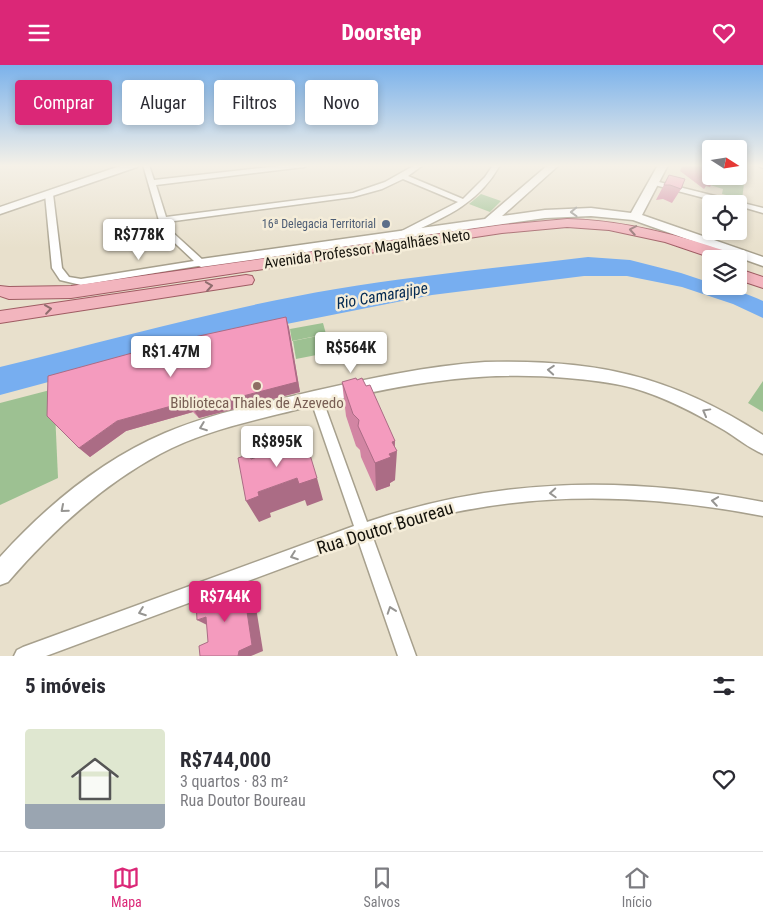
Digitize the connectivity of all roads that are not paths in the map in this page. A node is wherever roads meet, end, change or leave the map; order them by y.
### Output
1 (53, 193) edge
2 (155, 193) edge
3 (362, 193) edge
4 (442, 193) edge
5 (474, 193) edge
6 (523, 193) edge
7 (537, 193) edge
8 (648, 193) edge
9 (49, 194) junction
10 (465, 202) junction
11 (747, 207) edge
12 (0, 211) edge
13 (763, 211) edge
14 (545, 213) junction
15 (635, 217) junction
16 (162, 220) junction
17 (489, 222) junction
18 (673, 229) junction
19 (398, 235) junction
20 (702, 251) edge
21 (702, 255) edge
22 (702, 256) edge
23 (257, 257) junction
24 (763, 262) edge
25 (201, 263) junction
26 (747, 265) edge
27 (225, 270) junction
28 (763, 271) edge
29 (747, 277) edge
30 (763, 283) edge
31 (3, 293) edge
32 (0, 317) edge
33 (316, 398) junction
34 (763, 445) edge
35 (763, 509) edge
36 (364, 531) junction
37 (0, 574) edge
38 (23, 656) edge
39 (407, 656) edge

1 - 9 street
2 - 16 street
3 - 16 street
4 - 10 street
5 - 10 street
6 - 17 street
7 - 14 street
8 - 15 street
9 - 12 street
9 - 25 street, Avenida Professor Magalhães Neto
10 - 19 street
11 - 13 street
15 -> 14 street, Avenida Professor Magalhães Neto
14 - 17 street, Avenida Professor Magalhães Neto
15 - 18 street, Avenida Professor Magalhães Neto
16 - 25 street
17 - 19 street, Avenida Professor Magalhães Neto
18 - 20 main road
18 - 24 street, Avenida Professor Magalhães Neto
19 - 23 street, Avenida Professor Magalhães Neto
21 -> 27 main road, Avenida Professor Magalhães Neto
32 -> 22 main road, Avenida Professor Magalhães Neto
23 - 25 street, Avenida Professor Magalhães Neto
23 - 27 main road
26 - 28 main road
27 - 31 main road, Avenida Professor Magalhães Neto
29 - 30 main road
34 -> 33 street
33 - 36 street
33 -> 37 street
35 -> 36 street, Rua Doutor Boureau
36 -> 38 street, Rua Doutor Boureau
39 -> 36 street

